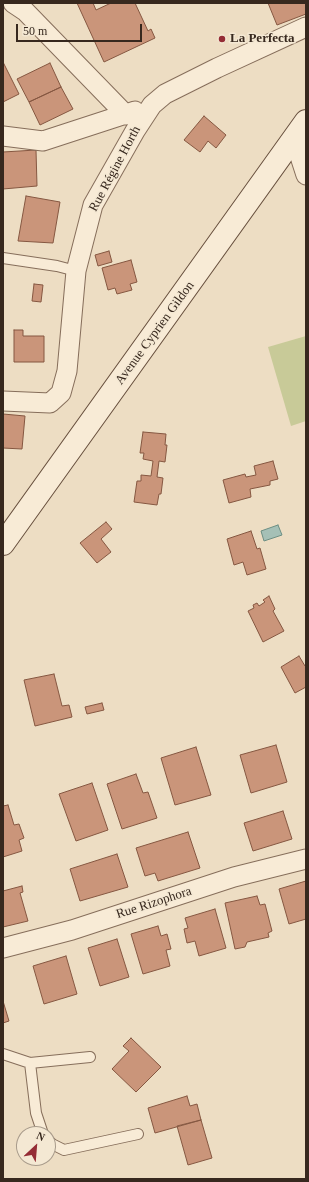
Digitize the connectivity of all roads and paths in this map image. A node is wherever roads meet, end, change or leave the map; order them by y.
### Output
1 (13, 3) edge
2 (306, 27) edge
3 (152, 105) junction
4 (126, 115) junction
5 (300, 130) edge
6 (3, 136) edge
7 (306, 175) edge
8 (3, 258) edge
9 (76, 271) junction
10 (3, 401) edge
11 (3, 543) edge
12 (306, 859) edge
13 (3, 948) edge
14 (3, 1054) edge
15 (90, 1057) dead end
16 (30, 1063) junction
17 (40, 1126) edge
18 (138, 1134) dead end
19 (56, 1146) edge

1 - 4 street
2 - 3 street, Rue Régine Horth
3 - 4 street
3 - 9 street, Rue Régine Horth
4 - 6 street
5 - 7 street
5 - 11 street, Avenue Cyprien Gildon
8 - 9 lane
9 - 10 street, Rue Régine Horth
12 - 13 street, Rue Rizophora
14 - 16 lane
15 - 16 lane
16 - 17 lane
18 - 19 lane

